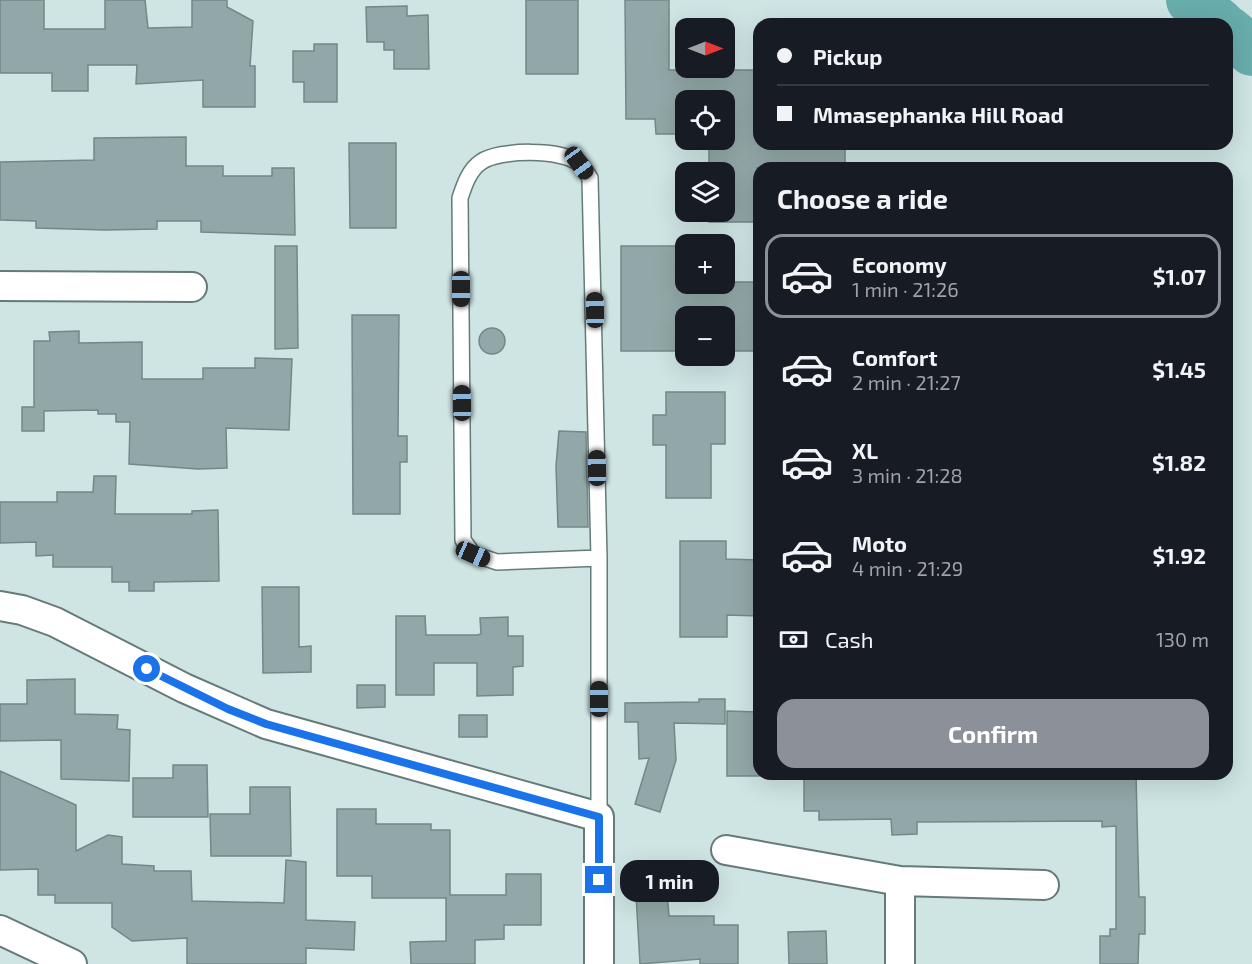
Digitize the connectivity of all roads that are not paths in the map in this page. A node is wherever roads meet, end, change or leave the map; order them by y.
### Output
1 (0, 286) edge
2 (192, 287) dead end
3 (599, 558) junction
4 (0, 606) edge
5 (599, 817) junction
6 (726, 849) dead end
7 (900, 881) junction
8 (1044, 885) dead end
9 (0, 930) edge
10 (72, 964) edge
11 (599, 964) edge
12 (900, 964) edge

1 - 2 street
3 - 3 lane
3 - 5 lane
4 - 5 street
5 - 11 street
6 - 7 street
7 - 8 street
7 - 12 street
9 - 10 street

